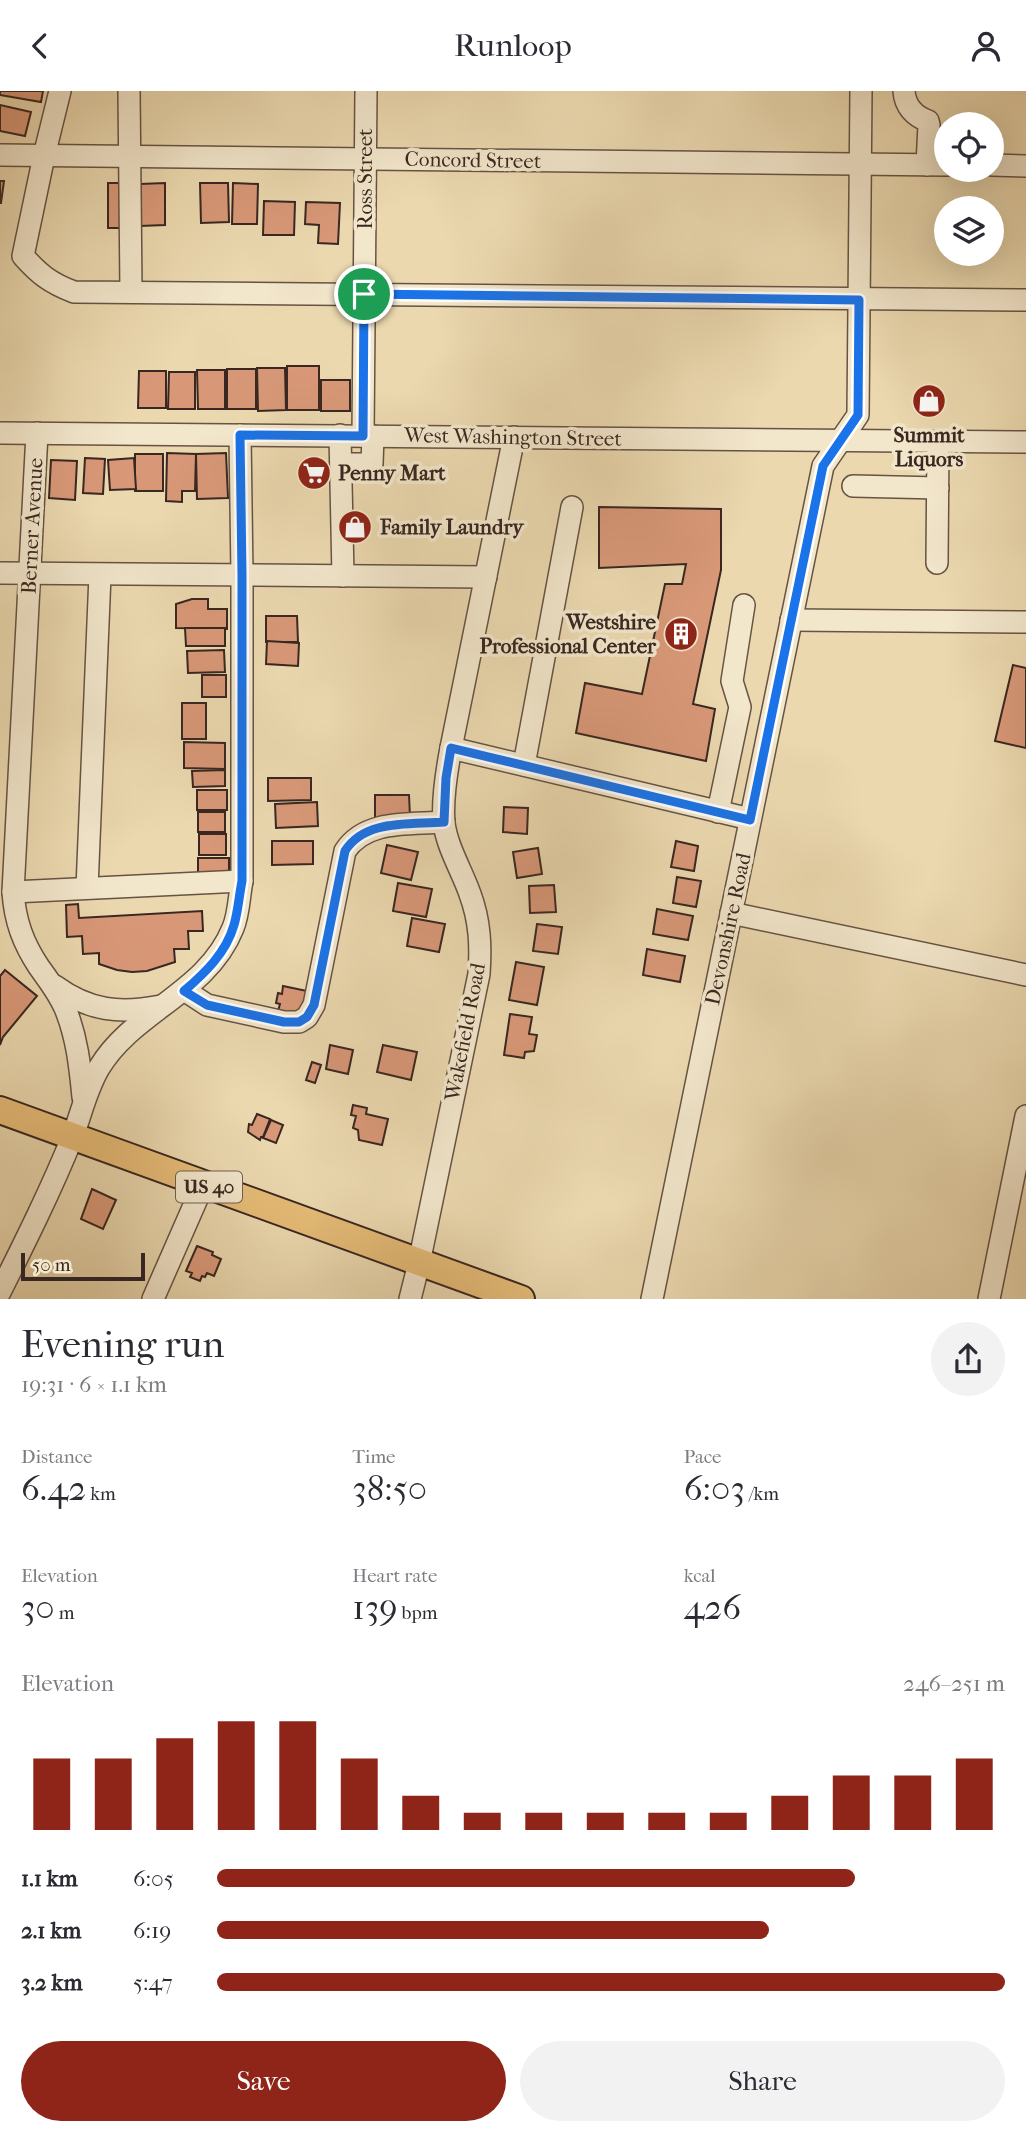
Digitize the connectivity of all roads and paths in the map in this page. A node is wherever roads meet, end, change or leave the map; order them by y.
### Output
1 (60, 91) edge
2 (129, 91) edge
3 (366, 91) edge
4 (861, 91) edge
5 (904, 91) edge
6 (934, 150) edge
7 (0, 155) edge
8 (44, 156) junction
9 (130, 157) junction
10 (365, 159) junction
11 (860, 164) junction
12 (934, 165) edge
13 (1004, 165) edge
14 (1026, 166) edge
15 (131, 292) junction
16 (364, 294) junction
17 (859, 300) junction
18 (1026, 300) edge
19 (0, 433) edge
20 (37, 433) junction
21 (240, 435) junction
22 (340, 435) junction
23 (368, 436) junction
24 (514, 437) junction
25 (840, 442) junction
26 (938, 442) junction
27 (1026, 442) edge
28 (341, 464) junction
29 (853, 487) dead end
30 (938, 488) junction
31 (572, 507) dead end
32 (937, 563) dead end
33 (0, 573) edge
34 (29, 573) junction
35 (100, 575) junction
36 (242, 575) junction
37 (343, 576) junction
38 (486, 577) junction
39 (744, 605) dead end
40 (791, 619) junction
41 (1026, 622) edge
42 (451, 748) junction
43 (524, 765) junction
44 (718, 812) junction
45 (750, 820) junction
46 (444, 822) junction
47 (242, 881) junction
48 (87, 888) junction
49 (13, 892) junction
50 (731, 913) junction
51 (1026, 975) edge
52 (54, 985) junction
53 (184, 991) junction
54 (166, 1005) junction
55 (107, 1009) junction
56 (70, 1023) junction
57 (84, 1104) junction
58 (0, 1110) edge
59 (1026, 1117) edge
60 (72, 1138) junction
61 (203, 1185) junction
62 (419, 1263) junction
63 (0, 1292) edge
64 (153, 1299) edge
65 (410, 1299) edge
66 (521, 1299) edge
67 (652, 1299) edge
68 (989, 1299) edge

1 - 8 street
2 - 9 street
3 - 10 street, Ross Street
4 - 11 street, Devonshire Road
5 - 6 street
7 - 8 street, Concord Street
8 - 9 street, Concord Street
8 - 15 street
9 - 10 street, Concord Street
9 - 15 street
10 - 11 street, Concord Street
10 - 16 street, Ross Street
11 - 12 street, Concord Street
11 - 17 street, Devonshire Road
13 - 14 street
15 - 16 street
16 - 17 street
16 - 23 street, Ross Street
17 - 18 street
17 - 25 street, Devonshire Road
19 - 20 street, West Washington Street
20 - 21 street, West Washington Street
20 - 34 street, Berner Avenue
21 - 22 street, West Washington Street
21 - 36 street
22 - 23 street, West Washington Street
22 - 28 street
23 - 24 street, West Washington Street
23 - 28 street, Ross Street
24 - 25 street, West Washington Street
24 - 38 street, Wakefield Road
25 - 26 street, West Washington Street
25 - 40 street, Devonshire Road
26 - 27 street, West Washington Street
26 - 30 street
28 - 37 street
29 - 30 street
30 - 32 street
31 - 43 street
33 - 34 street
34 - 35 street
34 - 49 street, Berner Avenue
35 - 36 street
35 - 48 street
36 - 37 street
36 - 47 street
37 - 38 street
38 - 42 street, Wakefield Road
39 - 44 street
40 - 41 street
40 - 45 street, Devonshire Road
42 - 43 street
42 - 46 street, Wakefield Road
43 - 44 street
44 - 45 street
45 - 50 street, Devonshire Road
46 - 53 street
46 - 62 street, Wakefield Road
47 - 48 street
47 - 53 street
48 - 49 street
49 - 52 street, Berner Avenue
50 - 51 street
50 - 67 street, Devonshire Road
52 - 55 street, Berner Avenue
52 - 56 street, Berner Avenue
53 - 54 street
54 - 55 street, Berner Avenue
54 - 57 street
55 - 56 street
56 - 57 street, Berner Avenue
57 - 60 street
58 - 60 main road, US 40
59 - 68 street
60 - 61 main road, US 40
60 - 63 street
61 - 62 main road, US 40
61 - 64 street
62 - 65 street, Wakefield Road
62 - 66 main road, US 40

